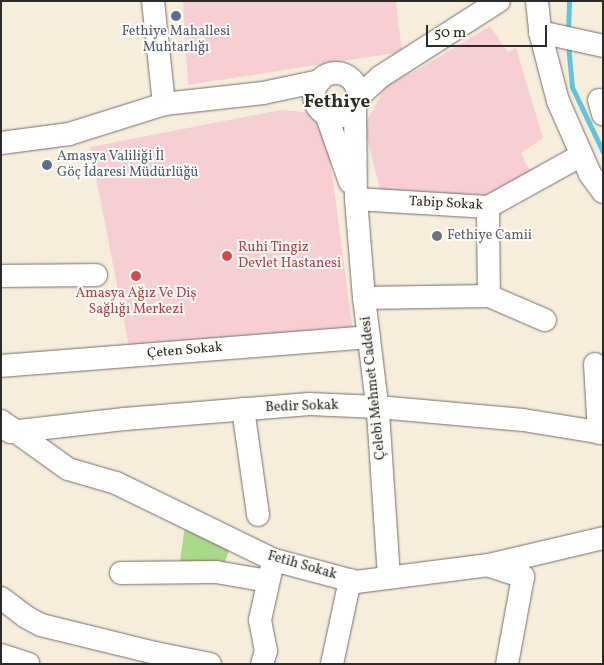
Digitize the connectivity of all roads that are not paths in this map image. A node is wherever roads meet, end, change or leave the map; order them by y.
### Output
1 (152, 1) edge
2 (499, 1) edge
3 (537, 1) edge
4 (571, 39) edge
5 (320, 81) junction
6 (263, 93) junction
7 (354, 93) junction
8 (164, 104) junction
9 (322, 110) junction
10 (1, 144) edge
11 (593, 166) edge
12 (603, 192) edge
13 (356, 199) junction
14 (488, 208) junction
15 (96, 275) dead end
16 (1, 276) edge
17 (489, 296) junction
18 (364, 298) junction
19 (545, 320) dead end
20 (369, 336) junction
21 (595, 364) dead end
22 (1, 366) edge
23 (378, 407) junction
24 (242, 409) junction
25 (6, 429) edge
26 (601, 433) edge
27 (258, 515) dead end
28 (603, 538) edge
29 (268, 562) junction
30 (489, 566) junction
31 (120, 573) dead end
32 (389, 577) junction
33 (350, 580) junction
34 (1, 598) edge
35 (1, 655) edge
36 (160, 658) edge
37 (29, 664) edge
38 (210, 664) edge
39 (262, 664) edge
40 (332, 664) edge
41 (507, 664) edge

1 - 8 street
2 - 7 street
3 - 4 street
4 - 11 street
5 - 6 street
5 - 7 street
5 - 9 street
6 - 8 street
6 - 9 street
7 - 9 street
7 - 13 street, Çelebi Mehmet Caddesi
8 - 10 street
9 - 13 street, Çelebi Mehmet Caddesi
11 - 12 street
11 - 14 street, Tabip Sokak
13 - 14 street, Tabip Sokak
13 - 18 street, Çelebi Mehmet Caddesi
14 - 17 street
15 - 16 street
17 - 18 street
17 - 19 street
18 - 20 street, Çelebi Mehmet Caddesi
20 - 22 street, Çeten Sokak
20 - 23 street, Çelebi Mehmet Caddesi
21 - 26 street
23 - 24 street, Bedir Sokak
23 - 26 street, Bedir Sokak
23 - 32 street, Çelebi Mehmet Caddesi
24 - 25 street, Bedir Sokak
24 - 27 street
25 - 29 street, Fetih Sokak
28 - 30 street, Fetih Sokak
29 - 31 street
29 - 33 street, Fetih Sokak
29 - 39 street
30 - 32 street, Fetih Sokak
30 - 41 street
32 - 33 street, Fetih Sokak
33 - 40 street
34 - 36 street
35 - 37 street
36 - 38 street

